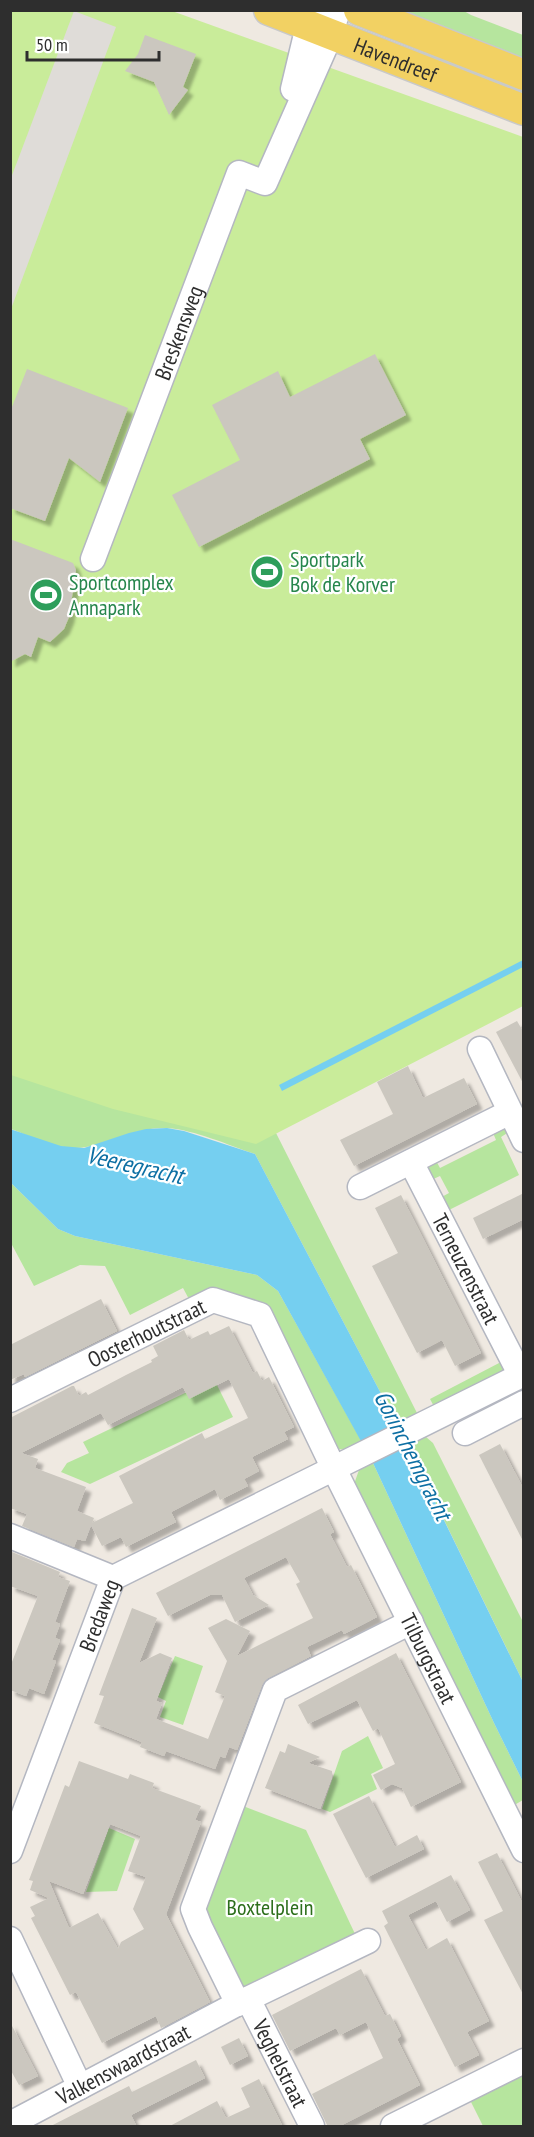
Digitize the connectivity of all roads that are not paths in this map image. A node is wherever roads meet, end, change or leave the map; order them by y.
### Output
1 (269, 10) edge
2 (359, 10) edge
3 (323, 20) edge
4 (524, 75) edge
5 (524, 110) edge
6 (93, 559) dead end
7 (480, 1049) dead end
8 (510, 1112) junction
9 (524, 1140) edge
10 (411, 1162) junction
11 (360, 1187) dead end
12 (516, 1347) edge
13 (521, 1386) edge
14 (10, 1400) edge
15 (465, 1433) dead end
16 (334, 1469) junction
17 (10, 1536) edge
18 (113, 1578) junction
19 (411, 1622) junction
20 (17, 1815) edge
21 (524, 1850) edge
22 (10, 1851) edge
23 (10, 1939) edge
24 (368, 1941) dead end
25 (240, 2003) junction
26 (524, 2061) edge
27 (80, 2087) junction
28 (10, 2124) edge
29 (312, 2127) edge
30 (393, 2127) edge

1 - 3 main road, Havendreef
2 - 4 main road, Havendreef
3 - 5 main road, Havendreef
3 - 6 street, Breskensweg
7 - 8 street
8 - 9 street
8 - 10 street
10 - 11 street
10 - 12 street, Terneuzenstraat
12 - 13 street, Terneuzenstraat
13 - 15 street
13 - 16 street, Bredaweg
14 - 16 street, Oosterhoutstraat
16 - 18 street, Bredaweg
16 - 19 street, Tilburgstraat
17 - 18 street
18 - 20 street, Bredaweg
19 - 21 street, Tilburgstraat
19 - 25 street
20 - 22 street, Bredaweg
23 - 27 street
24 - 25 street
25 - 27 street, Valkenswaardstraat
25 - 29 street, Veghelstraat
26 - 30 street
27 - 28 street, Valkenswaardstraat

